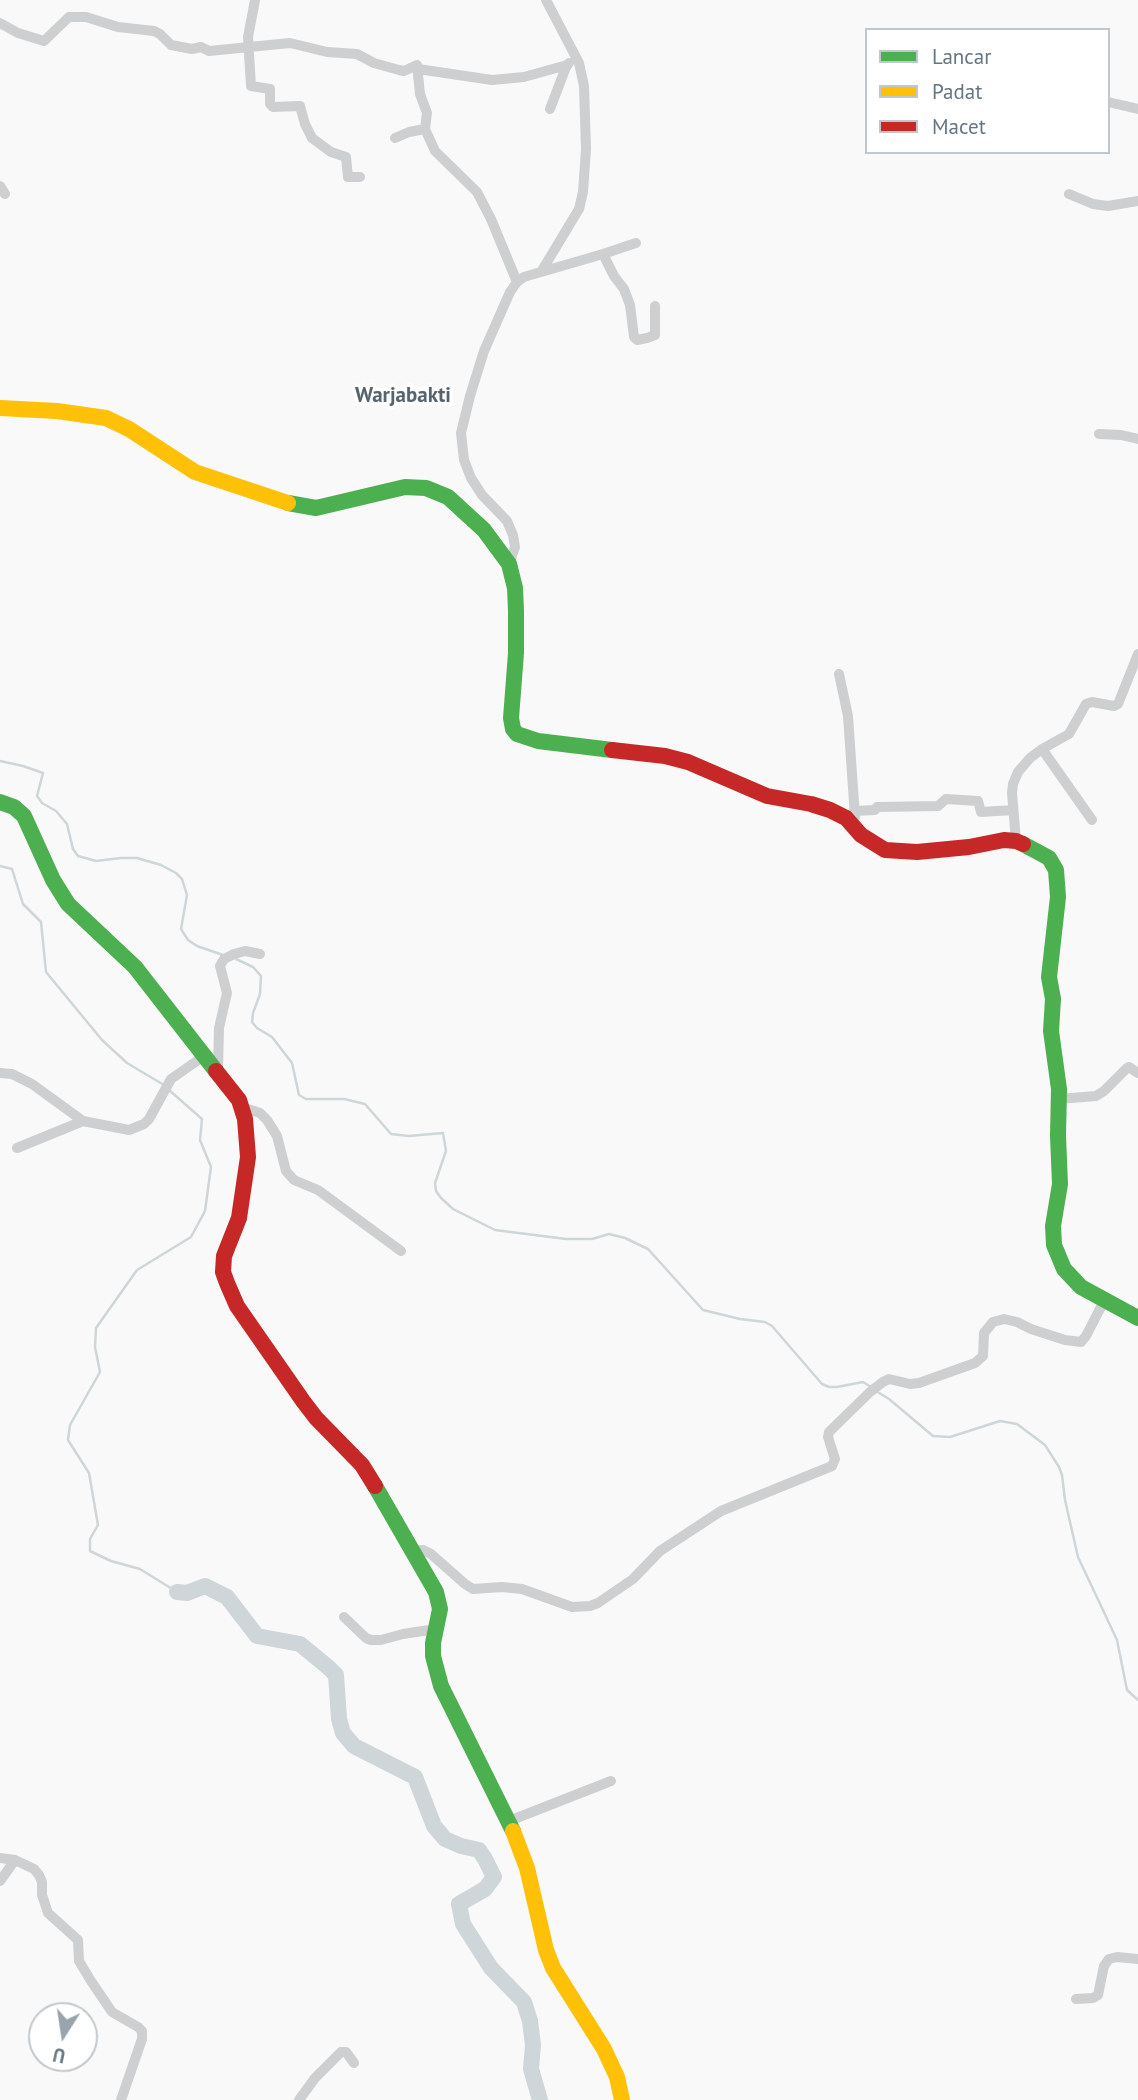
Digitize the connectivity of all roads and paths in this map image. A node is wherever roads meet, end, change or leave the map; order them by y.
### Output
1 (255, 0) edge
2 (546, 0) edge
3 (0, 23) edge
4 (248, 47) junction
5 (579, 63) junction
6 (567, 65) junction
7 (418, 69) junction
8 (1110, 102) edge
9 (550, 109) dead end
10 (1138, 109) edge
11 (425, 129) junction
12 (395, 138) dead end
13 (360, 177) dead end
14 (1069, 194) dead end
15 (1138, 201) edge
16 (636, 243) dead end
17 (603, 254) junction
18 (541, 272) junction
19 (517, 282) junction
20 (655, 306) dead end
21 (0, 408) edge
22 (1099, 434) dead end
23 (1138, 439) edge
24 (509, 564) junction
25 (1138, 653) edge
26 (839, 674) dead end
27 (1042, 750) junction
28 (0, 802) edge
29 (1013, 810) junction
30 (855, 819) junction
31 (1093, 820) dead end
32 (1016, 841) junction
33 (260, 954) dead end
34 (204, 1056) junction
35 (218, 1070) junction
36 (0, 1073) edge
37 (1138, 1073) edge
38 (1059, 1099) junction
39 (242, 1107) junction
40 (83, 1121) junction
41 (17, 1148) dead end
42 (401, 1251) dead end
43 (1104, 1301) junction
44 (1138, 1318) edge
45 (411, 1551) junction
46 (344, 1617) dead end
47 (436, 1629) junction
48 (611, 1781) dead end
49 (509, 1821) junction
50 (0, 1858) edge
51 (15, 1860) junction
52 (0, 1881) edge
53 (1138, 1959) edge
54 (1076, 1999) dead end
55 (354, 2063) dead end
56 (121, 2100) edge
57 (299, 2100) edge
58 (622, 2100) edge

1 - 4 street
2 - 5 street
3 - 4 street
4 - 7 street
4 - 13 street
5 - 6 street
5 - 18 street
6 - 7 street
6 - 9 street
7 - 11 street
8 - 10 street
11 - 12 street
11 - 19 street
14 - 15 street
16 - 17 street
17 - 18 street
17 - 20 street
18 - 19 street
19 - 24 street
21 - 24 street
22 - 23 street
24 - 30 street
25 - 27 street
26 - 30 street
27 - 29 street
27 - 31 street
28 - 34 street
29 - 30 street
29 - 32 street
30 - 32 street
32 - 38 street
33 - 35 street
34 - 35 street
34 - 40 street
35 - 39 street
36 - 40 street
37 - 38 street
38 - 43 street
39 - 42 street
39 - 45 street
40 - 41 street
43 - 44 street
43 - 45 street
45 - 47 street
46 - 47 street
47 - 49 street
48 - 49 street
49 - 58 street
50 - 51 street
51 - 52 street
51 - 56 street
53 - 54 street
55 - 57 street

